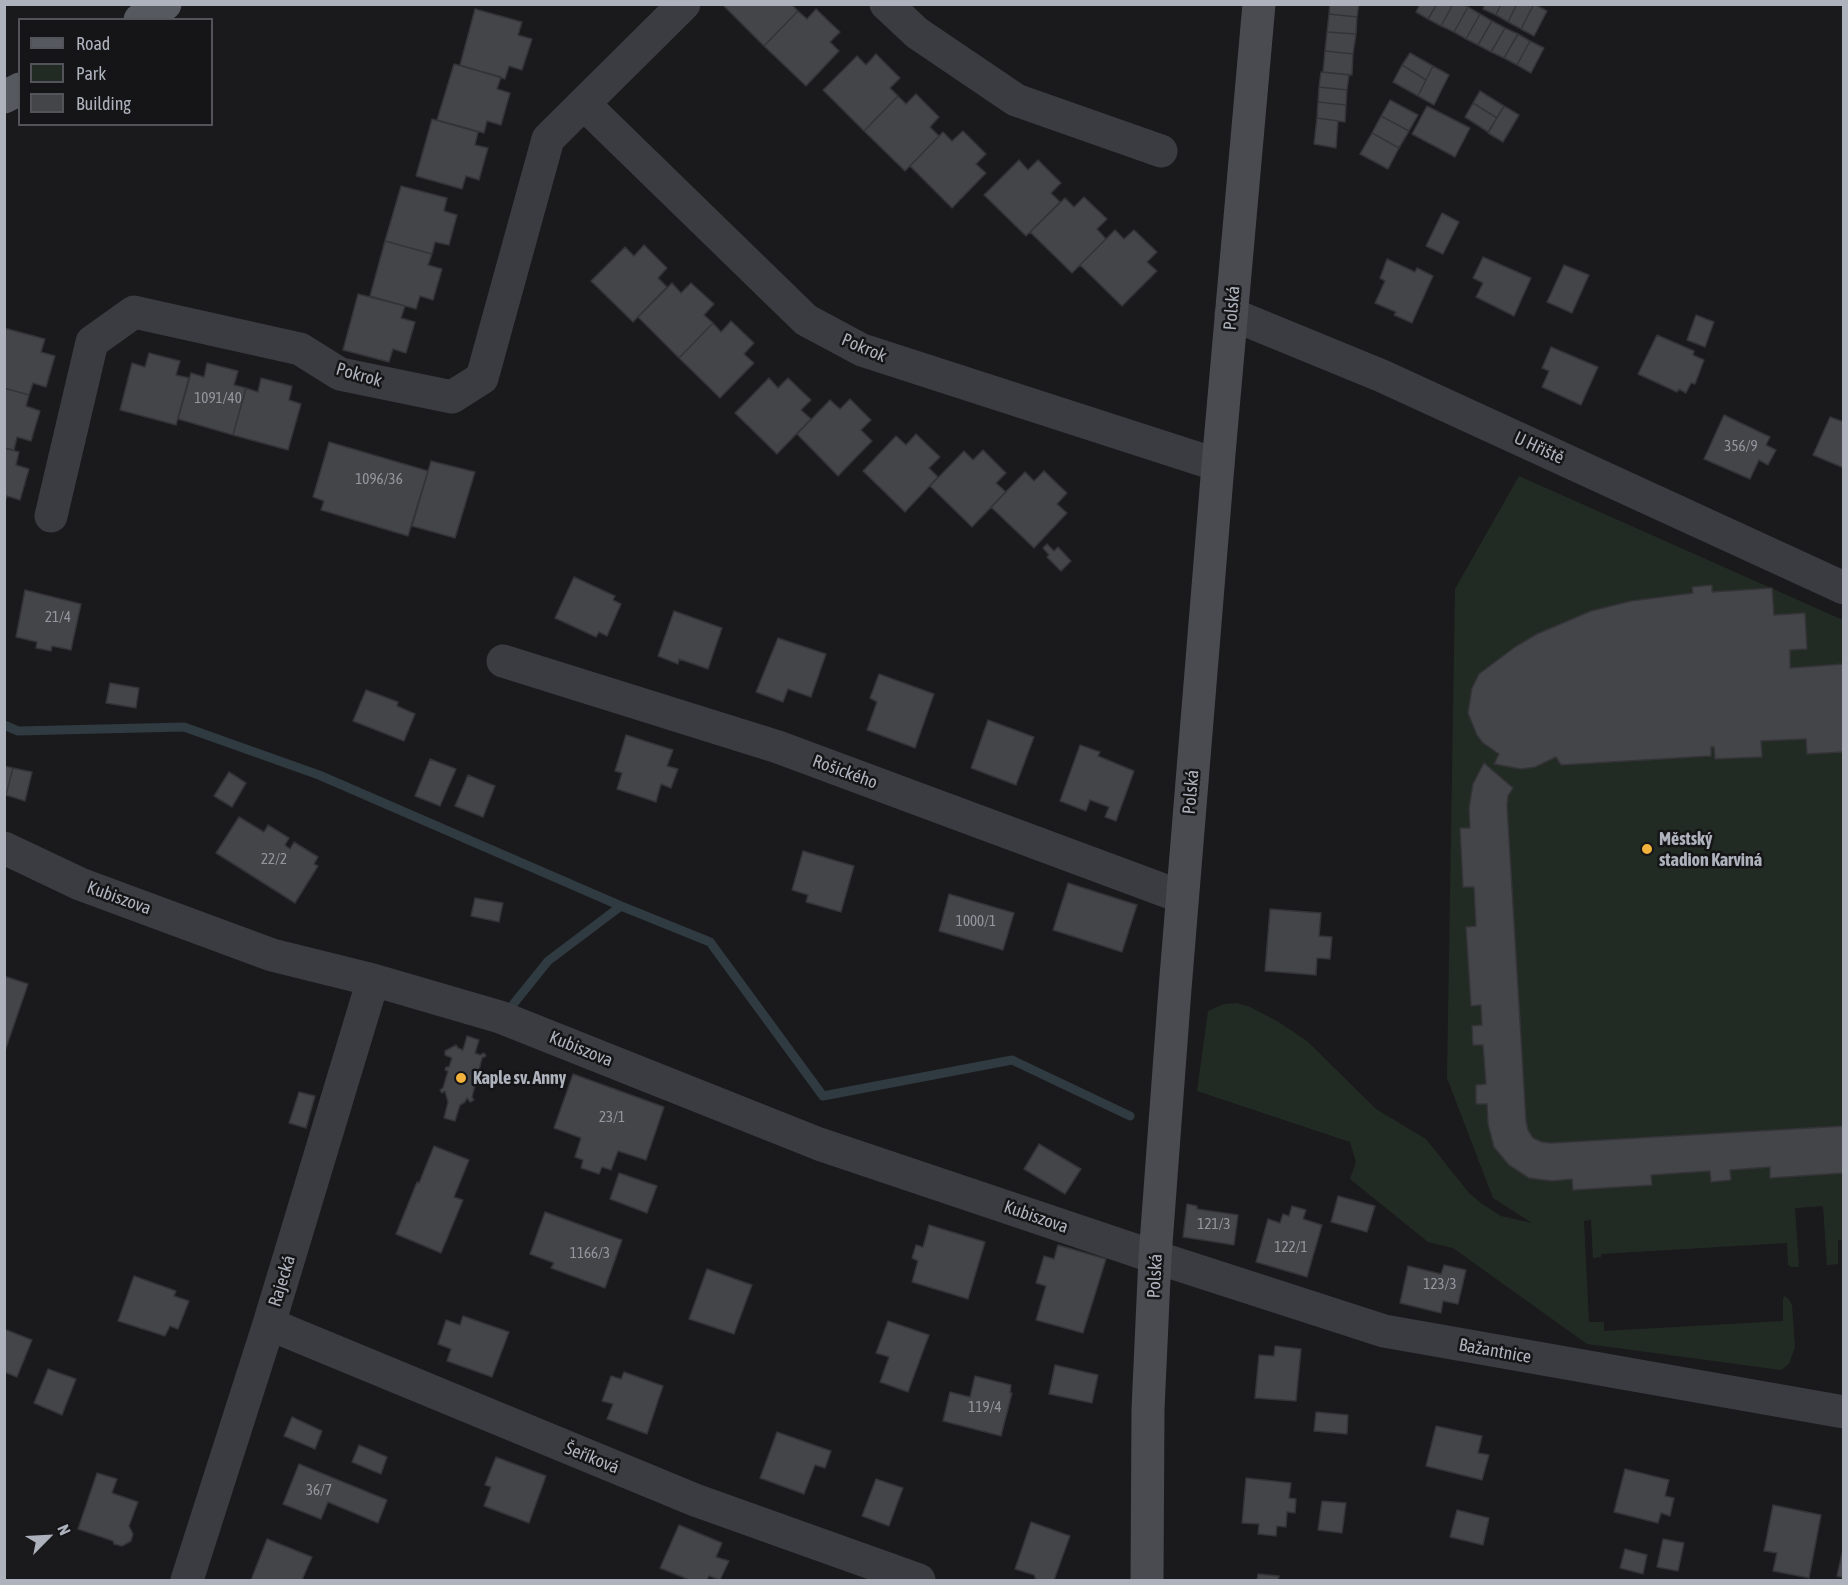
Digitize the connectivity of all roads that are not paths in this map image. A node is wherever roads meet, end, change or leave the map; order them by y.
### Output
1 (165, 4) edge
2 (684, 4) edge
3 (886, 4) edge
4 (1259, 4) edge
5 (143, 18) edge
6 (18, 90) edge
7 (4, 97) edge
8 (585, 105) junction
9 (1161, 151) dead end
10 (1231, 314) junction
11 (1218, 465) junction
12 (51, 516) dead end
13 (1844, 588) edge
14 (503, 661) dead end
15 (4, 848) edge
16 (1182, 897) junction
17 (374, 980) junction
18 (1155, 1257) junction
19 (269, 1324) junction
20 (1844, 1412) edge
21 (187, 1581) edge
22 (919, 1581) edge
23 (1147, 1581) edge

1 - 5 main road
2 - 8 street, Pokrok
3 - 9 street
4 - 10 street, Polská
6 - 7 main road
8 - 11 street, Pokrok
8 - 12 street, Pokrok
10 - 11 street, Polská
10 - 13 street, U Hřiště
11 - 16 street, Polská
14 - 16 street, Rošického
15 - 17 street, Kubiszova
16 - 18 street, Polská
17 - 18 street, Kubiszova
17 - 19 street, Rajecká
18 - 20 street, Bažantnice
18 - 23 street, Polská
19 - 21 street, Rajecká
19 - 22 street, Šeříková

